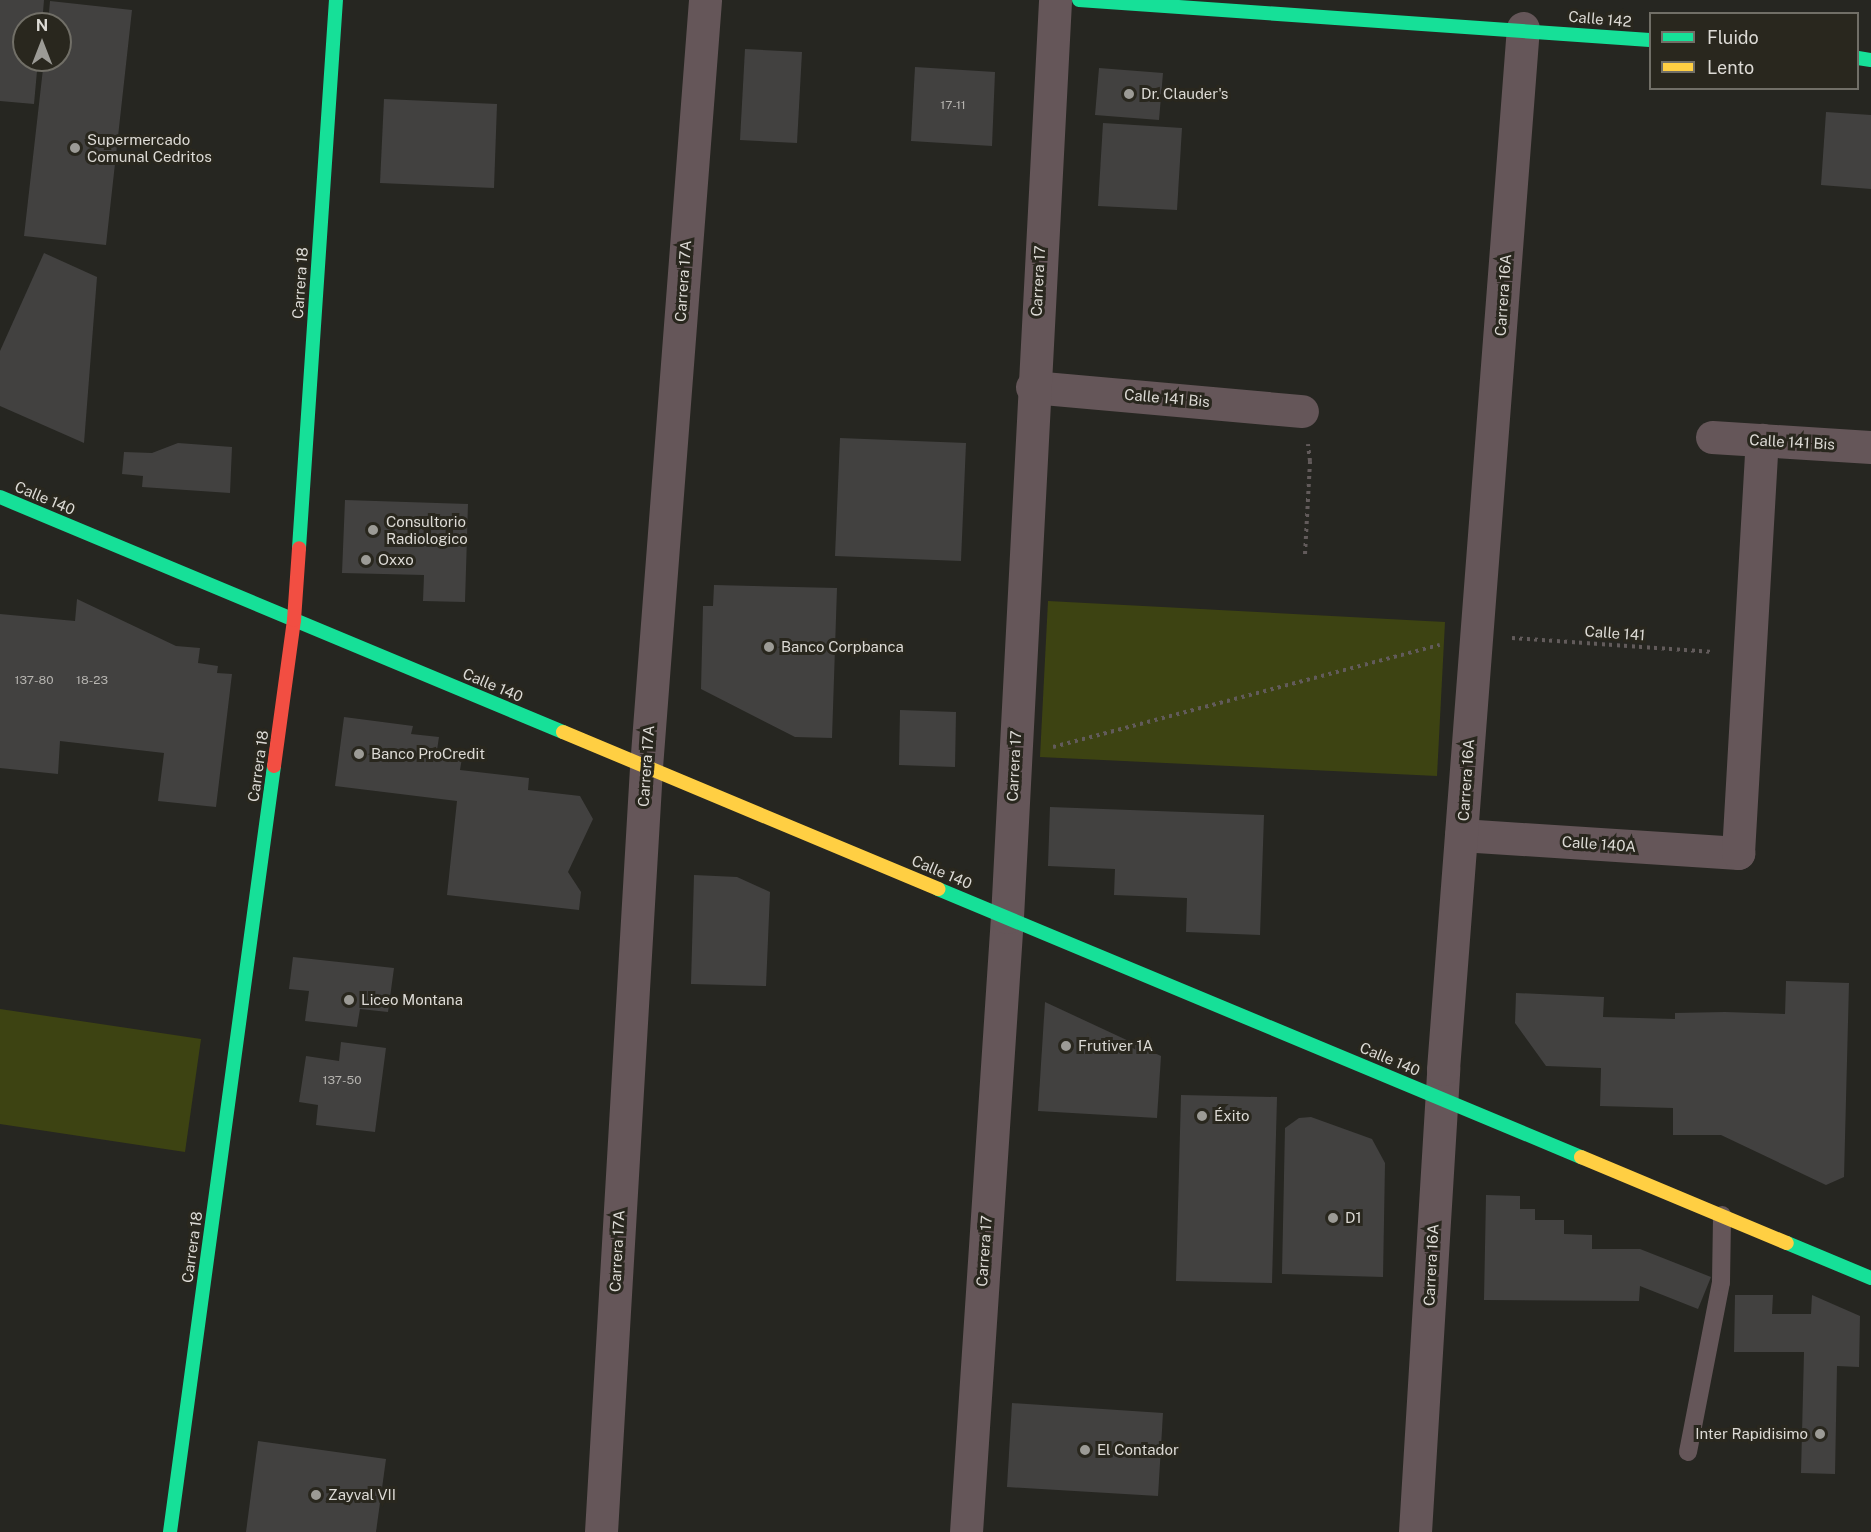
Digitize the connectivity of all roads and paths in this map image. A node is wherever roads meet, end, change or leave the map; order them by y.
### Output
1 (336, 0) edge
2 (705, 0) edge
3 (1055, 0) edge
4 (1079, 0) edge
5 (1523, 28) junction
6 (1649, 40) edge
7 (1032, 387) junction
8 (1302, 411) joint
9 (1712, 437) dead end
10 (1762, 440) junction
11 (1871, 447) edge
12 (0, 497) edge
13 (1305, 554) dead end
14 (294, 620) junction
15 (1477, 635) junction
16 (1751, 655) junction
17 (1014, 755) junction
18 (646, 767) junction
19 (1461, 835) junction
20 (1007, 917) junction
21 (1441, 1098) junction
22 (1722, 1215) junction
23 (1871, 1278) edge
24 (1688, 1452) dead end
25 (170, 1532) edge
26 (601, 1532) edge
27 (966, 1532) edge
28 (1415, 1532) edge

1 - 14 street, Carrera 18
2 - 18 street, Carrera 17A
3 - 7 street, Carrera 17
4 - 5 street, Calle 142
5 - 6 street, Calle 142
5 - 15 street, Carrera 16A
7 - 8 street, Calle 141 Bis
7 - 17 street, Carrera 17
8 - 13 path
9 - 10 street, Calle 141 Bis
10 - 11 street, Calle 141 Bis
10 - 16 street
12 - 14 street, Calle 140
14 - 18 street, Calle 140
14 - 25 street, Carrera 18
15 - 16 path, Calle 141
15 - 17 path, Calle 141
15 - 19 street, Carrera 16A
16 - 19 street, Calle 140A
17 - 20 street, Carrera 17
18 - 20 street, Calle 140
18 - 26 street, Carrera 17A
19 - 21 street, Carrera 16A
20 - 21 street, Calle 140
20 - 27 street, Carrera 17
21 - 22 street, Calle 140
21 - 28 street, Carrera 16A
22 - 23 street, Calle 140
22 - 24 lane

